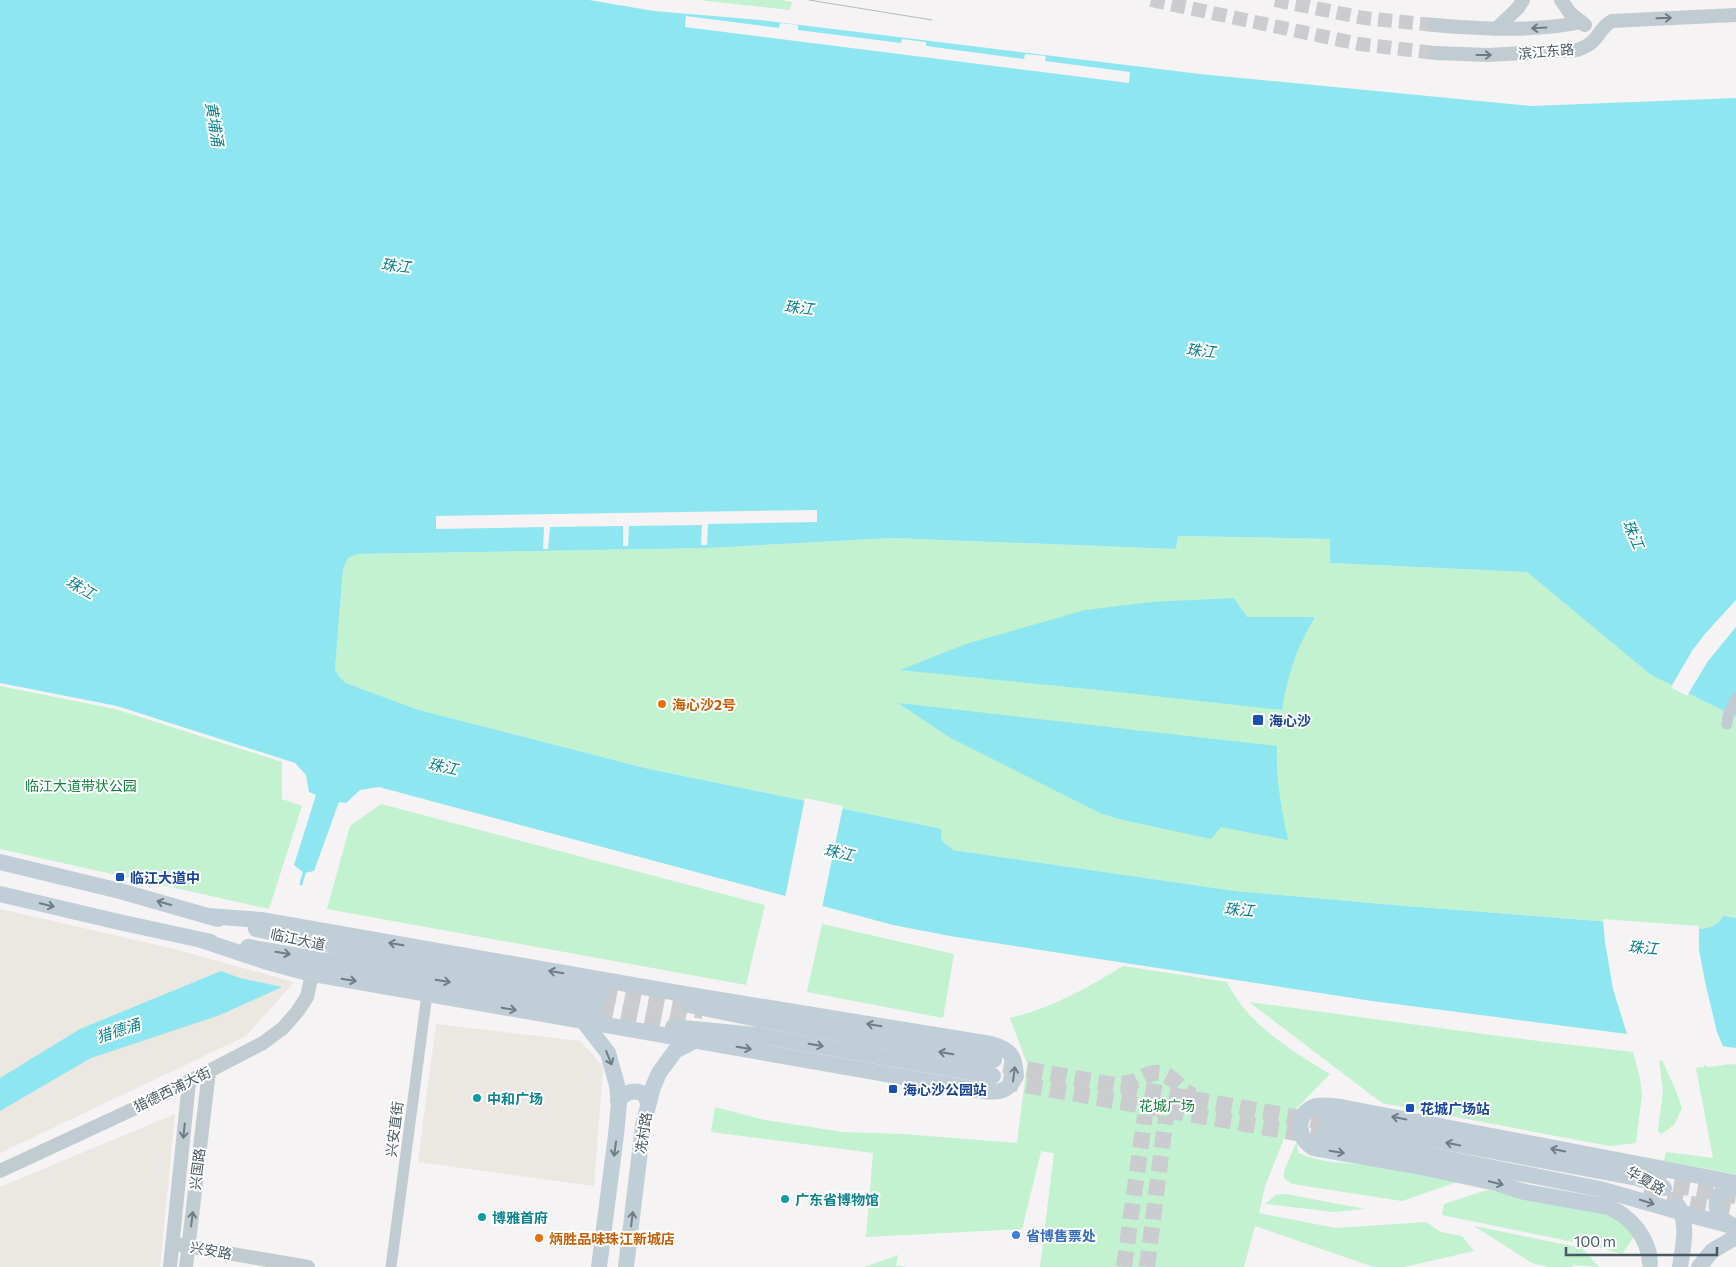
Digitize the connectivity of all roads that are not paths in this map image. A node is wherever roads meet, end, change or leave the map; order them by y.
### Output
1 (1524, 0) edge
2 (1561, 0) edge
3 (1736, 15) edge
4 (1582, 22) junction
5 (1434, 25) tunnel mouth
6 (1496, 29) junction
7 (1584, 47) junction
8 (1435, 53) tunnel mouth
9 (1736, 698) edge
10 (1727, 724) dead end
11 (0, 862) edge
12 (0, 894) edge
13 (200, 940) junction
14 (312, 974) junction
15 (426, 994) junction
16 (601, 994) junction
17 (584, 1022) junction
18 (626, 1028) junction
19 (716, 1030) junction
20 (696, 1040) junction
21 (209, 1072) junction
22 (189, 1082) junction
23 (618, 1100) junction
24 (648, 1103) junction
25 (1605, 1166) junction
26 (1657, 1168) junction
27 (0, 1170) edge
28 (1630, 1170) junction
29 (1736, 1184) edge
30 (1664, 1188) junction
31 (1600, 1189) junction
32 (1681, 1212) junction
33 (1736, 1230) edge
34 (173, 1244) junction
35 (188, 1246) junction
36 (1650, 1265) edge
37 (170, 1267) edge
38 (186, 1267) edge
39 (308, 1267) edge
40 (390, 1267) edge
41 (598, 1267) edge
42 (626, 1267) edge
43 (1680, 1267) edge
44 (1699, 1267) edge

1 - 6 street
2 - 4 street
7 -> 3 street, 滨江东路
4 -> 6 street
4 - 7 street
5 - 6 street
8 -> 7 street, 滨江东路
9 - 10 street
16 -> 11 main road, 临江大道
12 -> 13 main road, 临江大道
13 - 14 main road
13 -> 16 main road, 临江大道
14 -> 15 main road
14 - 21 street, 猎德西浦大街
15 -> 17 main road
15 - 40 street, 兴安直街
19 -> 16 main road
20 -> 16 main road
17 - 18 main road
17 -> 23 main road, 冼村路
18 - 19 main road
18 - 20 main road
19 - 20 main road, 冼村路
20 - 24 main road, 冼村路
21 - 22 street, 猎德西浦大街
35 -> 21 street, 兴国路
22 - 27 street, 猎德西浦大街
22 -> 34 street, 兴国路
23 - 24 main road
23 -> 41 main road, 冼村路
42 -> 24 main road, 冼村路
25 - 26 main road
25 - 28 main road
25 - 30 main road
25 -> 31 main road
25 -> 36 main road
26 - 28 main road
26 - 29 main road
28 - 30 main road, 华夏路
29 - 33 main road
30 - 32 main road, 华夏路
31 -> 32 main road
31 - 36 main road
32 - 33 main road
32 - 43 main road
33 - 44 main road
34 - 35 street, 兴安路
34 - 37 street, 兴国路
35 - 38 street, 兴国路
35 - 39 street, 兴安路

